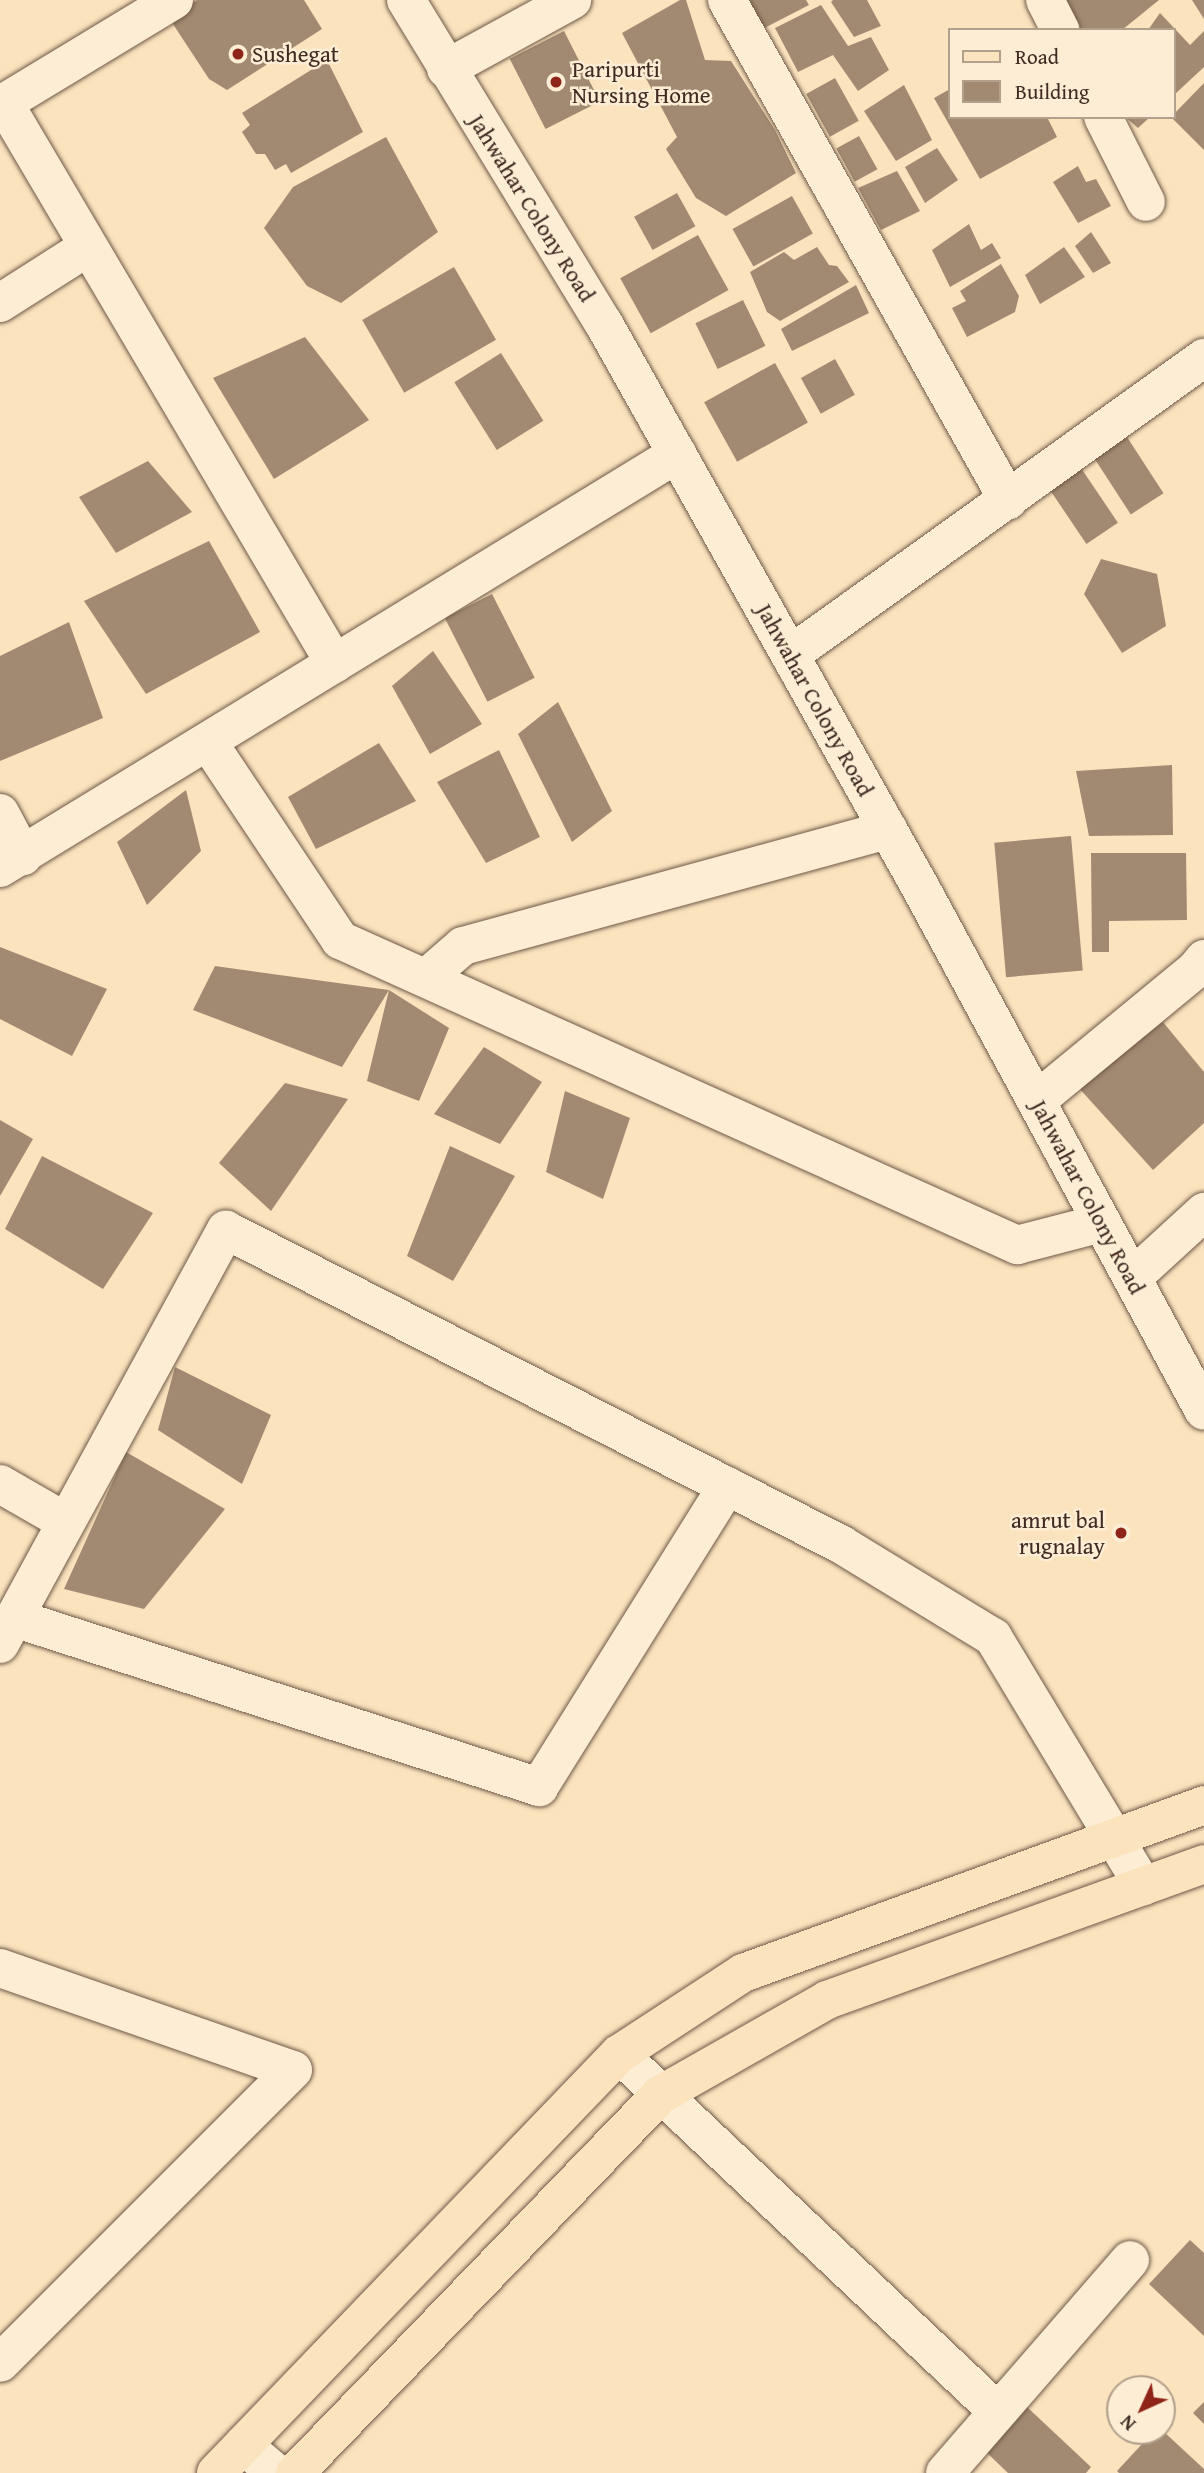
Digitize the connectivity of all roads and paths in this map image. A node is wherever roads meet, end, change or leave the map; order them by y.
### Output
1 (174, 0) edge
2 (406, 0) edge
3 (572, 0) edge
4 (727, 0) edge
5 (1045, 0) edge
6 (1059, 28) edge
7 (446, 69) junction
8 (1104, 119) edge
9 (1146, 202) dead end
10 (88, 247) junction
11 (0, 303) edge
12 (1204, 358) edge
13 (677, 454) junction
14 (1008, 500) junction
15 (790, 655) junction
16 (335, 664) junction
17 (208, 742) junction
18 (0, 813) edge
19 (888, 830) junction
20 (11, 862) edge
21 (1204, 959) edge
22 (426, 978) junction
23 (1036, 1101) junction
24 (1204, 1212) edge
25 (1102, 1223) junction
26 (1132, 1278) junction
27 (1204, 1411) edge
28 (0, 1484) edge
29 (727, 1486) junction
30 (66, 1522) junction
31 (7, 1631) edge
32 (1202, 1808) edge
33 (1116, 1837) junction
34 (1204, 1864) edge
35 (1143, 1886) junction
36 (0, 1968) edge
37 (619, 2054) junction
38 (660, 2095) junction
39 (1130, 2260) dead end
40 (0, 2363) edge
41 (998, 2412) junction
42 (243, 2445) junction
43 (216, 2473) edge
44 (276, 2473) edge
45 (295, 2473) edge
46 (944, 2473) edge

1 - 10 street
2 - 7 street, Jahwahar Colony Road
3 - 7 street
4 - 14 street
5 - 6 street
7 - 13 street, Jahwahar Colony Road
8 - 9 street
10 - 11 street
10 - 16 street
12 - 14 street
13 - 15 street, Jahwahar Colony Road
13 - 16 street
14 - 15 street
15 - 19 street, Jahwahar Colony Road
16 - 17 street
17 - 20 street
17 - 22 street
18 - 20 street
19 - 22 street
19 - 23 street, Jahwahar Colony Road
21 - 23 street
22 - 25 street
23 - 25 street, Jahwahar Colony Road
24 - 26 street
25 - 26 street, Jahwahar Colony Road
26 - 27 street, Jahwahar Colony Road
28 - 30 street
29 - 30 street
29 - 31 street
29 - 33 street
30 - 31 street
32 - 33 main road
33 - 35 street
33 - 37 main road
34 - 35 main road
35 - 38 main road
36 - 40 street
37 - 38 street
37 - 42 main road
38 - 41 street
38 - 45 main road
39 - 41 street
41 - 46 street
42 - 43 main road
42 - 44 street

